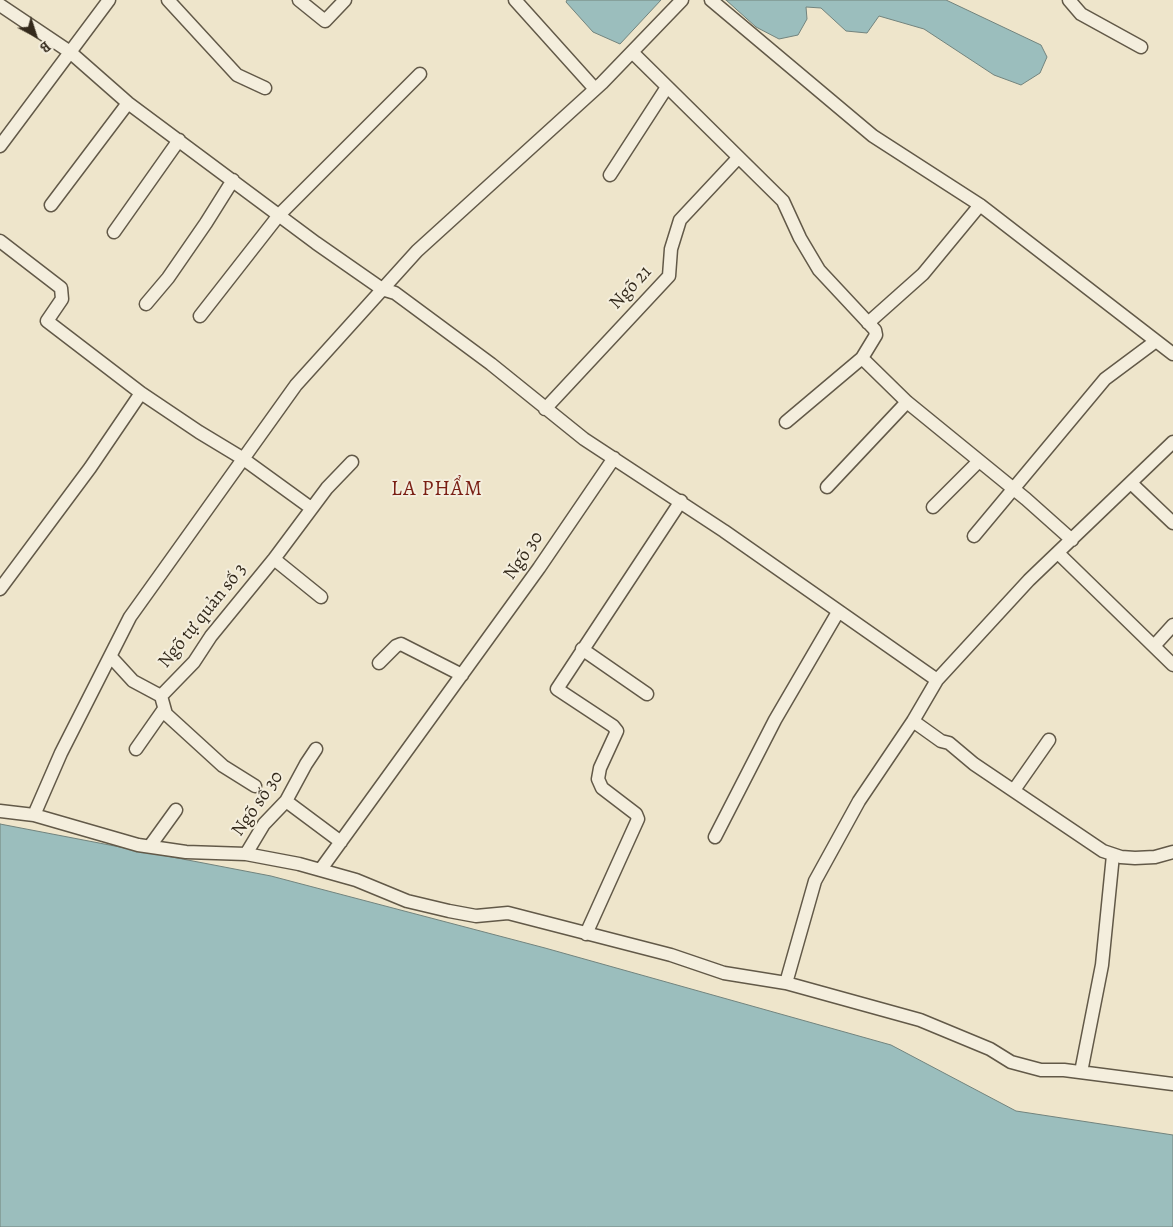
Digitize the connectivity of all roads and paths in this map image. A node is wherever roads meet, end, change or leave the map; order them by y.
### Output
1 (109, 0) edge
2 (168, 0) edge
3 (299, 0) edge
4 (345, 0) edge
5 (515, 0) edge
6 (682, 0) edge
7 (711, 0) edge
8 (1070, 0) edge
9 (0, 5) edge
10 (1142, 47) dead end
11 (70, 52) junction
12 (632, 52) junction
13 (420, 74) dead end
14 (667, 87) junction
15 (266, 88) dead end
16 (595, 89) junction
17 (128, 103) junction
18 (179, 140) junction
19 (0, 146) edge
20 (738, 158) junction
21 (610, 175) dead end
22 (233, 180) junction
23 (51, 205) dead end
24 (980, 206) junction
25 (279, 215) junction
26 (114, 232) dead end
27 (0, 241) edge
28 (382, 289) junction
29 (146, 304) dead end
30 (200, 316) dead end
31 (868, 323) junction
32 (1156, 341) junction
33 (1173, 354) edge
34 (862, 358) junction
35 (140, 393) junction
36 (907, 402) junction
37 (545, 409) junction
38 (786, 422) dead end
39 (1173, 442) edge
40 (242, 458) junction
41 (614, 458) junction
42 (352, 462) dead end
43 (978, 462) junction
44 (1132, 484) junction
45 (827, 487) dead end
46 (1014, 489) junction
47 (681, 501) junction
48 (934, 506) dead end
49 (312, 508) junction
50 (1173, 522) edge
51 (974, 536) dead end
52 (1072, 540) junction
53 (1058, 553) junction
54 (274, 559) junction
55 (0, 589) edge
56 (321, 597) dead end
57 (838, 612) junction
58 (1173, 625) edge
59 (1154, 646) junction
60 (582, 649) junction
61 (111, 657) junction
62 (379, 663) dead end
63 (1173, 665) edge
64 (462, 675) junction
65 (937, 680) junction
66 (648, 694) dead end
67 (161, 696) junction
68 (164, 709) junction
69 (913, 721) junction
70 (1050, 740) dead end
71 (136, 749) dead end
72 (316, 749) dead end
73 (256, 786) dead end
74 (1014, 790) junction
75 (286, 801) junction
76 (176, 810) dead end
77 (0, 811) edge
78 (34, 815) junction
79 (715, 837) dead end
80 (340, 842) junction
81 (150, 846) junction
82 (1173, 852) edge
83 (246, 854) junction
84 (1114, 855) junction
85 (321, 869) junction
86 (586, 934) junction
87 (786, 983) junction
88 (1080, 1072) junction
89 (1173, 1084) edge

1 - 11 street
2 - 15 street
3 - 4 street
5 - 16 street
6 - 12 street
7 - 24 street
8 - 10 street
9 - 11 street
11 - 17 street
11 - 19 street
12 - 14 street
12 - 16 street
13 - 25 street
14 - 20 street
14 - 21 street
16 - 28 street
17 - 18 street
17 - 23 street
18 - 22 street
18 - 26 street
20 - 31 street
20 - 37 street, Ngõ 21
22 - 25 street
22 - 29 street
24 - 31 street
24 - 32 street
25 - 28 street
25 - 30 street
27 - 35 street
28 - 37 street
28 - 40 street
31 - 34 street
32 - 33 street
32 - 46 street
34 - 36 street
34 - 38 street
35 - 40 street
35 - 55 street
36 - 43 street
36 - 45 street
37 - 41 street
39 - 44 street
40 - 49 street
40 - 61 street
41 - 47 street
41 - 64 street, Ngõ 30
42 - 49 street, Ngõ tự quản số 3
43 - 46 street
43 - 48 street
44 - 50 street
44 - 52 street
46 - 51 street
46 - 52 street
47 - 57 street
47 - 60 street
49 - 54 street, Ngõ tự quản số 3
52 - 53 street
53 - 59 street
53 - 65 street
54 - 56 street, Ngõ tự quản số 3
54 - 67 street, Ngõ tự quản số 3
57 - 65 street
57 - 79 street
58 - 59 street
59 - 63 street
60 - 66 street
60 - 86 street
61 - 67 street
61 - 78 street
62 - 64 street
64 - 80 street, Ngõ 30
65 - 69 street
67 - 68 street
68 - 71 street
68 - 73 street
69 - 74 street
69 - 87 street
70 - 74 street
72 - 75 street, Ngõ số 30
74 - 84 street
75 - 80 street
75 - 83 street, Ngõ số 30
76 - 81 street
77 - 78 street
78 - 81 street
80 - 85 street, Ngõ 30
81 - 83 street
82 - 84 street
83 - 85 street
84 - 88 street
85 - 86 street
86 - 87 street
87 - 88 street
88 - 89 street

